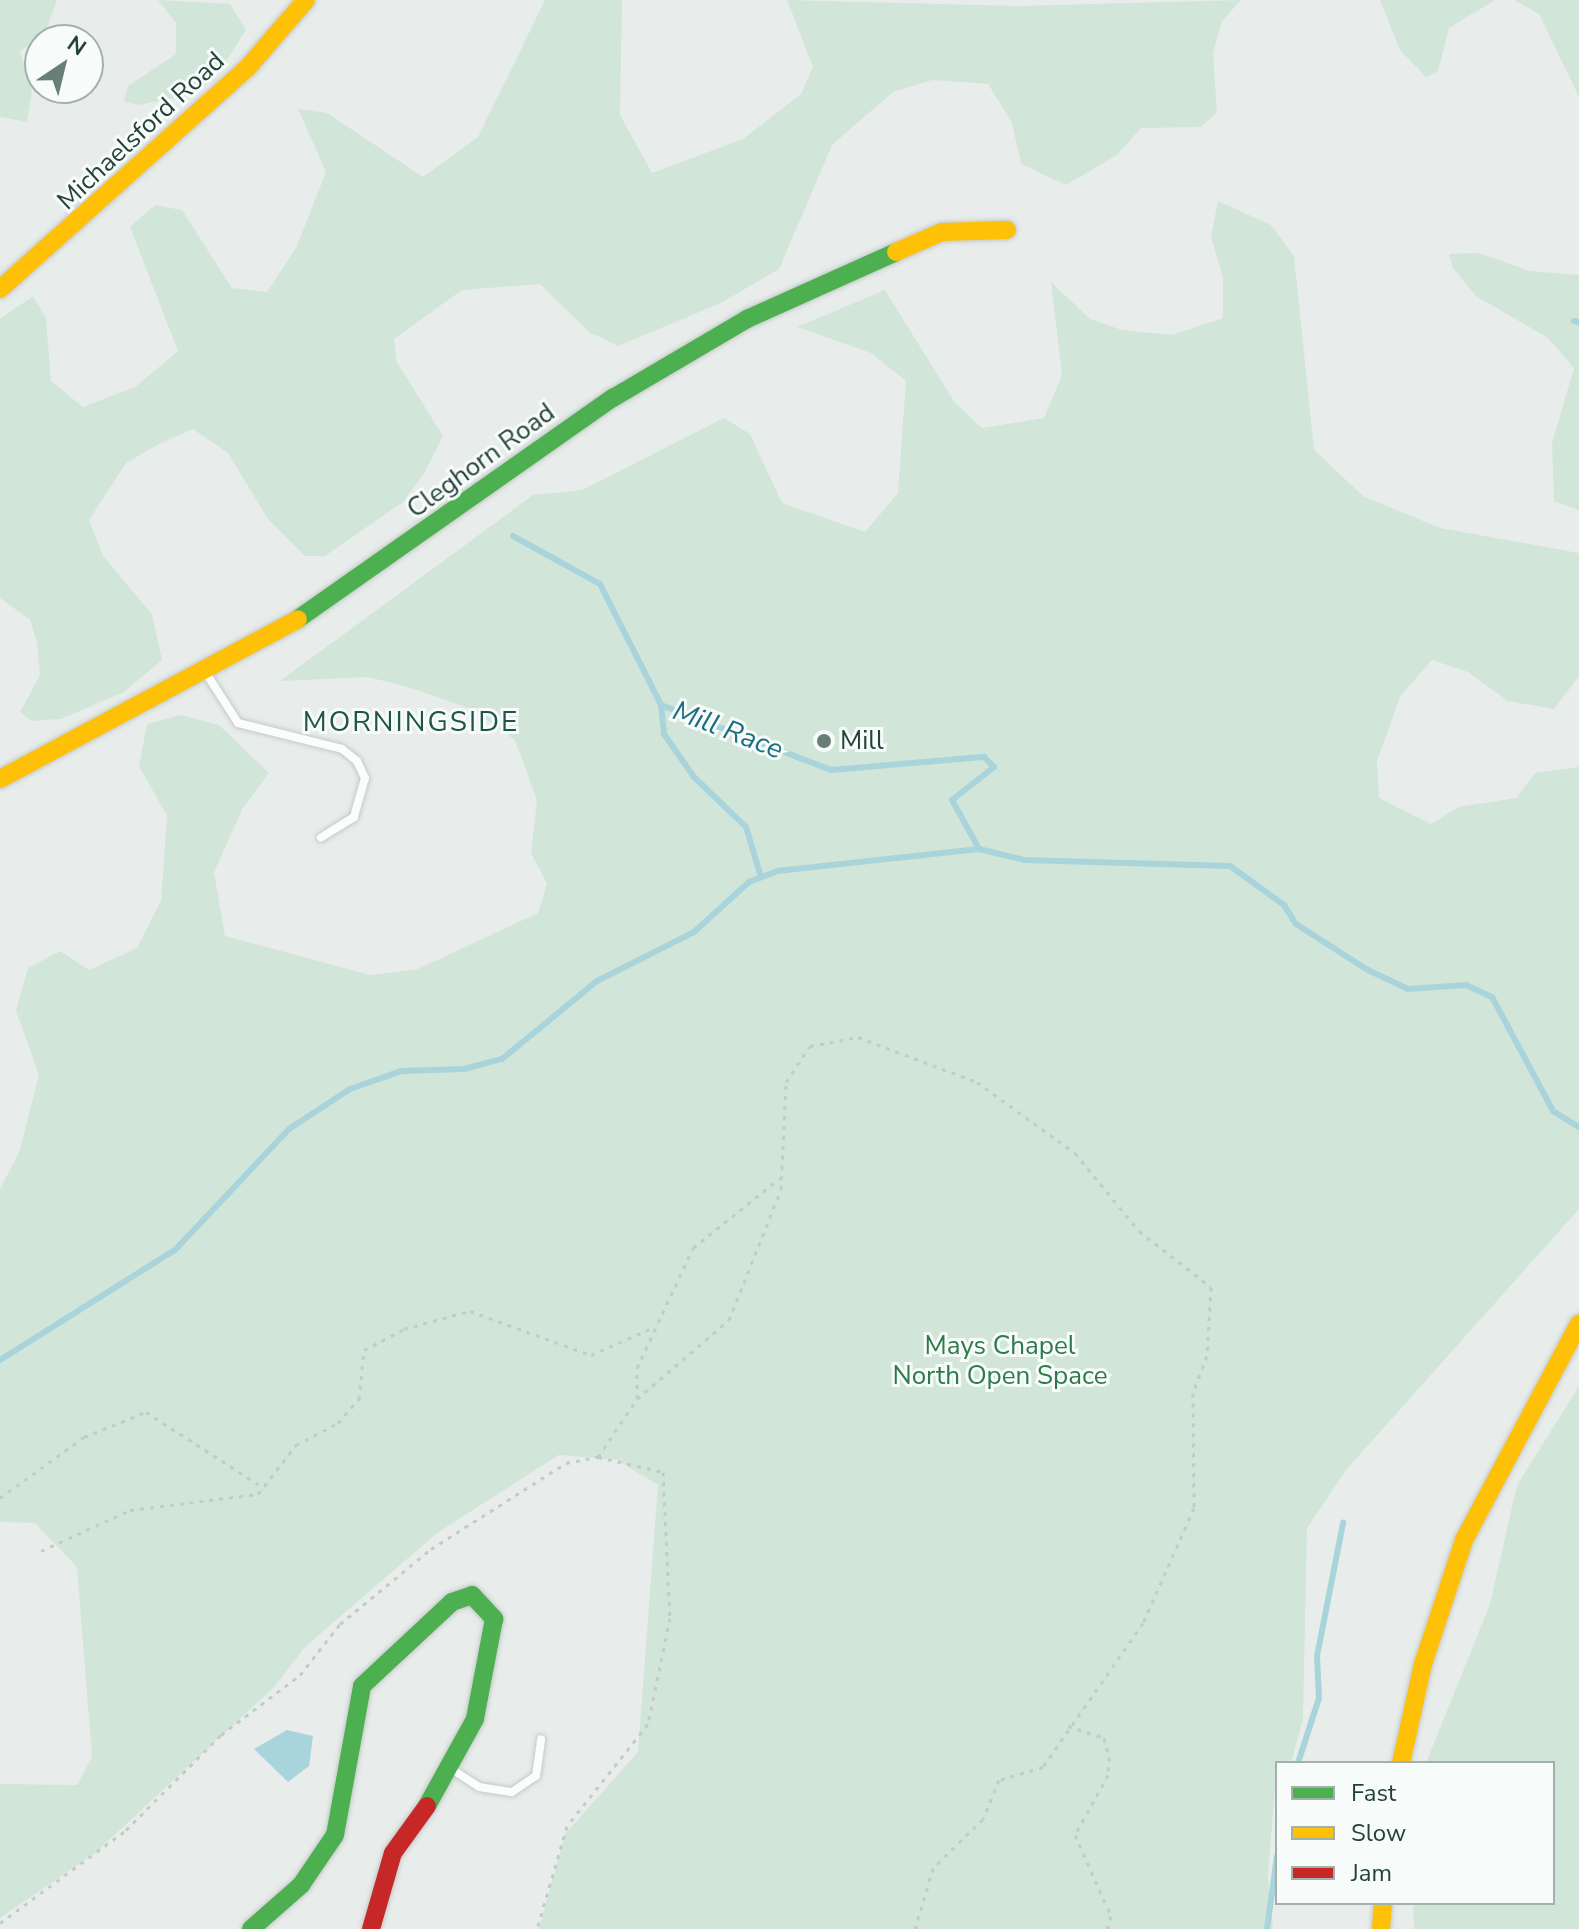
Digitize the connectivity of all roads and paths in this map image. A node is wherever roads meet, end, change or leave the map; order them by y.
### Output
1 (306, 0) edge
2 (1007, 230) dead end
3 (0, 289) edge
4 (205, 671) junction
5 (0, 779) edge
6 (321, 838) dead end
7 (781, 1177) junction
8 (1579, 1324) edge
9 (652, 1328) junction
10 (637, 1399) junction
11 (598, 1457) junction
12 (264, 1488) junction
13 (0, 1498) edge
14 (41, 1551) dead end
15 (1068, 1726) junction
16 (541, 1739) dead end
17 (1401, 1761) edge
18 (452, 1770) junction
19 (1383, 1905) edge
20 (0, 1923) edge
21 (251, 1929) edge
22 (371, 1929) edge
23 (537, 1929) edge
24 (915, 1929) edge
25 (1107, 1929) edge
26 (1381, 1929) edge

1 - 3 main road, Michaelsford Road
2 - 4 main road, Cleghorn Road
4 - 5 main road, Cleghorn Road
4 - 6 lane
7 - 9 path
7 - 10 path
7 - 15 path
8 - 17 main road
9 - 10 path
9 - 12 path
10 - 11 path
11 - 20 path
11 - 23 path
12 - 13 path
12 - 14 path
15 - 24 path
15 - 25 path
16 - 18 lane
18 - 21 main road
18 - 22 main road
19 - 26 main road

